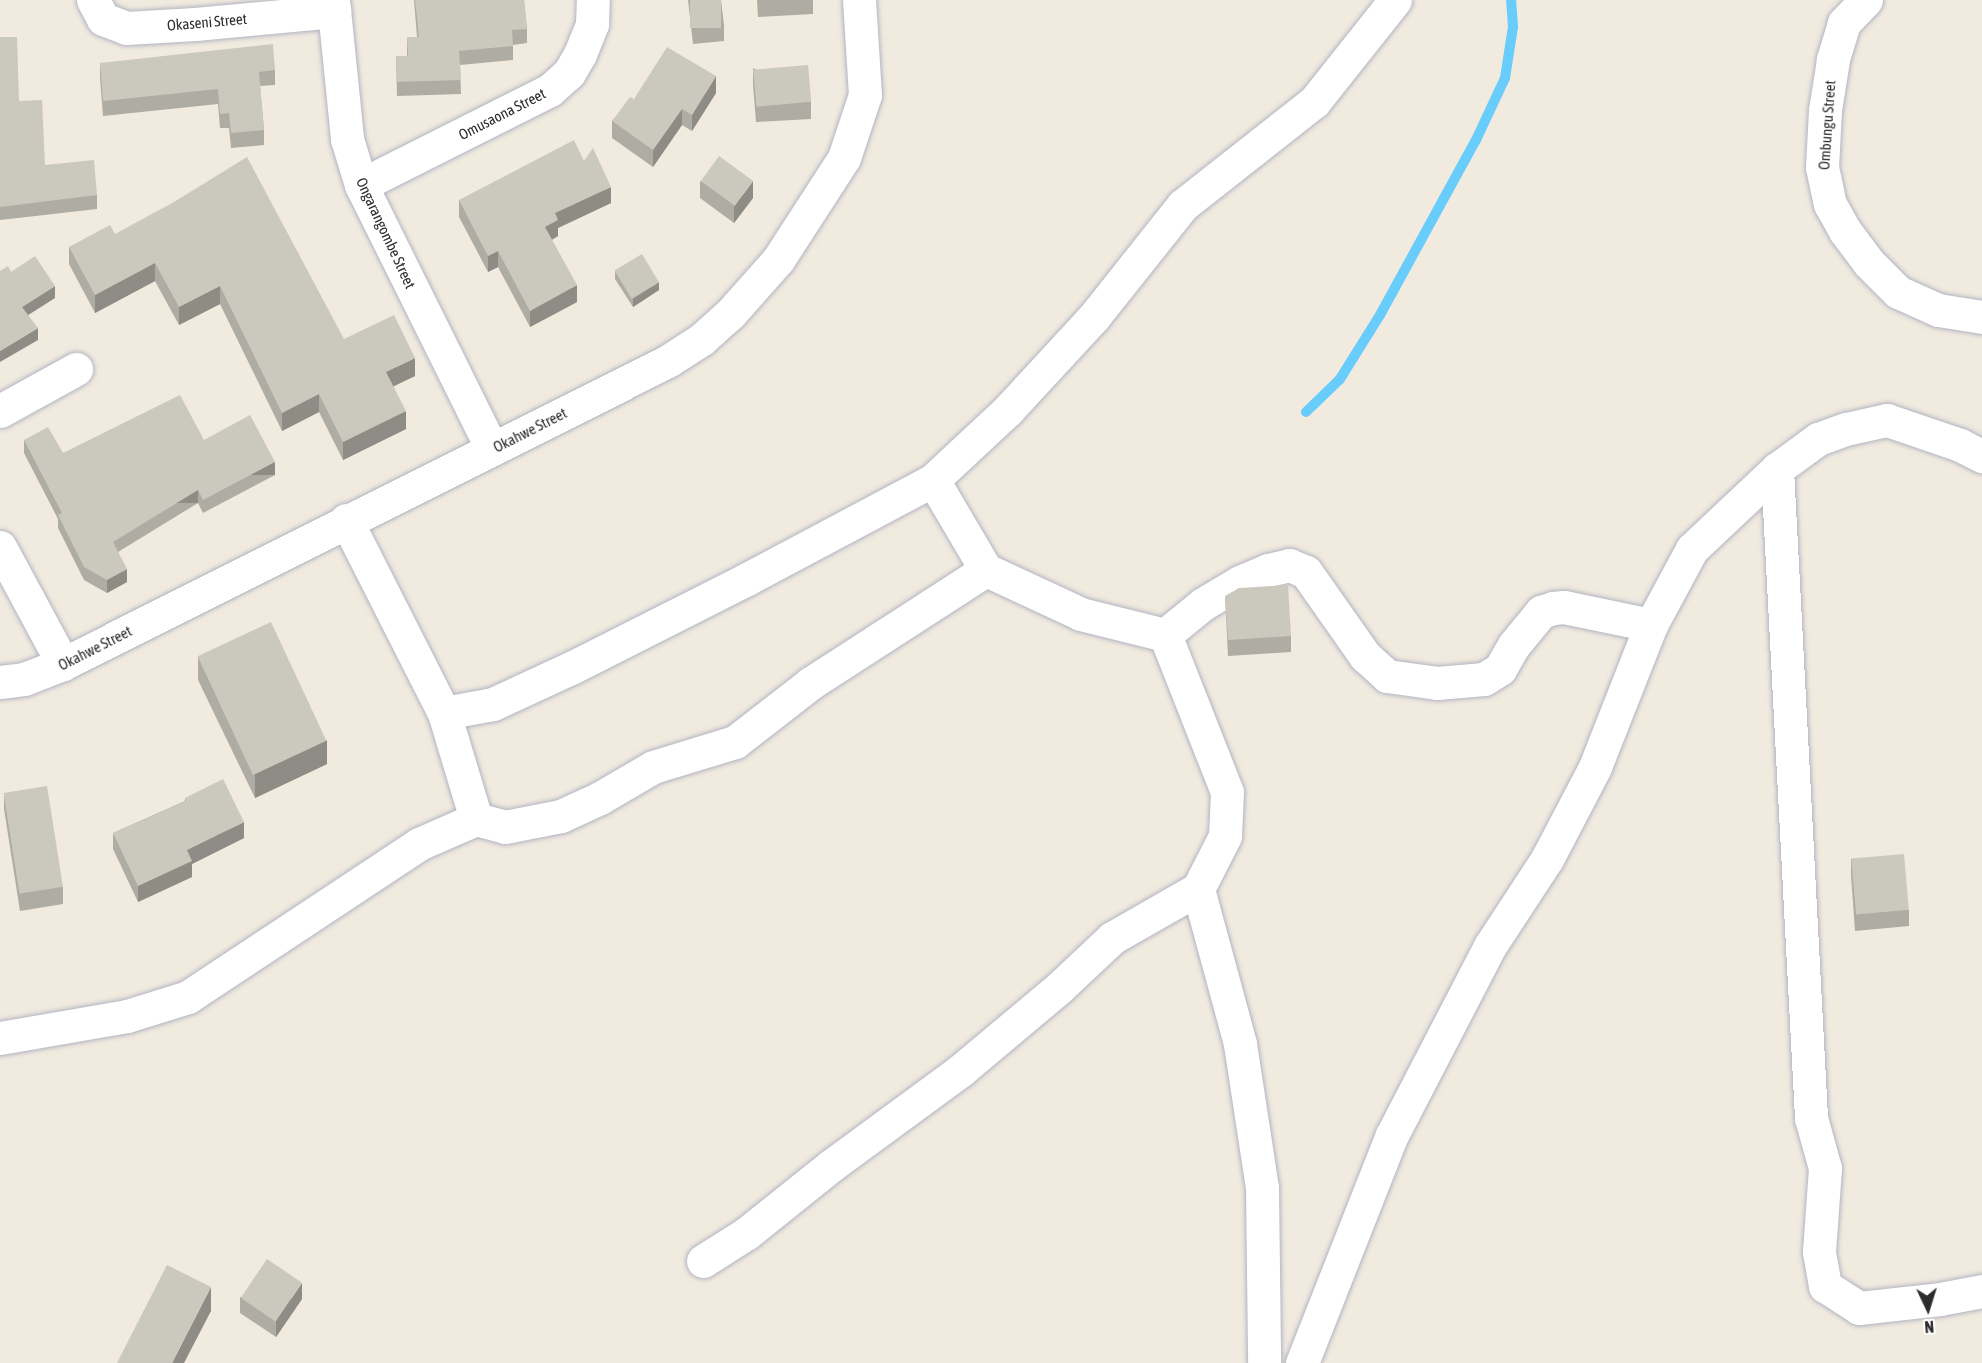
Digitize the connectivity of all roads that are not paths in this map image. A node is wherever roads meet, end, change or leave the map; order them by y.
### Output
1 (93, 0) edge
2 (593, 0) edge
3 (859, 0) edge
4 (1395, 0) edge
5 (1866, 0) edge
6 (333, 5) edge
7 (361, 185) junction
8 (1982, 317) edge
9 (76, 369) dead end
10 (0, 411) edge
11 (492, 449) junction
12 (1982, 456) edge
13 (1777, 469) junction
14 (933, 480) junction
15 (346, 520) junction
16 (0, 547) edge
17 (986, 570) junction
18 (1651, 625) junction
19 (1165, 634) junction
20 (63, 664) junction
21 (0, 682) edge
22 (444, 713) junction
23 (476, 819) junction
24 (1198, 889) junction
25 (0, 1038) edge
26 (703, 1261) dead end
27 (1982, 1291) edge
28 (1264, 1363) edge
29 (1302, 1363) edge

1 - 6 street, Okaseni Street
2 - 7 street, Omusaona Street
3 - 11 street, Okahwe Street
4 - 14 street
5 - 8 street, Ombungu Street
6 - 7 street, Ongarangombe Street
7 - 11 street, Ongarangombe Street
9 - 10 street
11 - 15 street, Okahwe Street
12 - 13 street
13 - 18 street
13 - 27 street
14 - 17 street
14 - 22 street
15 - 20 street, Okahwe Street
15 - 22 street
16 - 20 street
17 - 19 street
17 - 23 street
18 - 19 street
18 - 29 street
19 - 24 street
20 - 21 street, Okahwe Street
22 - 23 street
23 - 25 street
24 - 26 street
24 - 28 street

